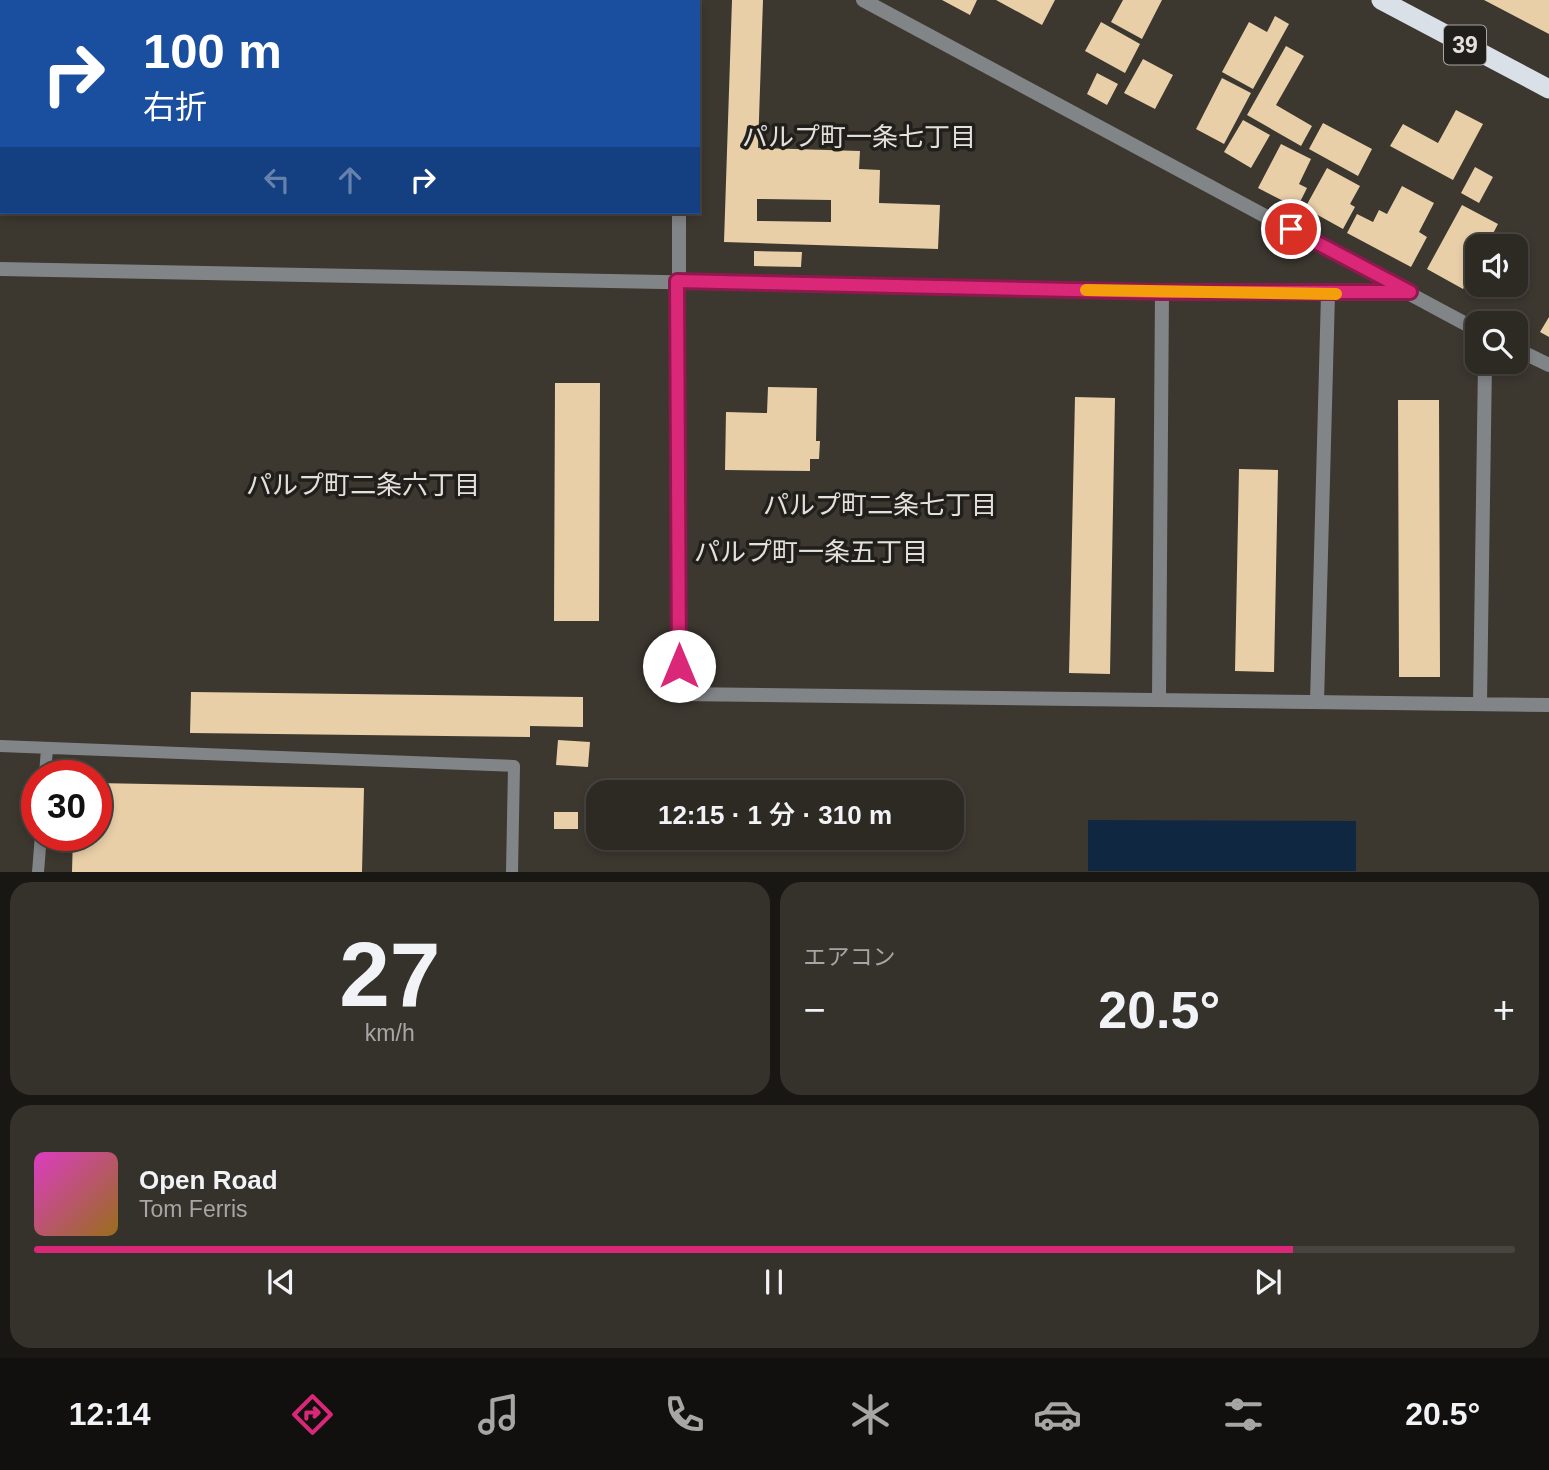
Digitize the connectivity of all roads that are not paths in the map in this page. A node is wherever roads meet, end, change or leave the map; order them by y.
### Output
1 (863, 0) edge
2 (1381, 0) edge
3 (1549, 89) edge
4 (679, 214) edge
5 (0, 269) edge
6 (677, 281) junction
7 (1162, 292) junction
8 (1410, 292) junction
9 (1328, 294) junction
10 (1465, 323) edge
11 (1528, 355) edge
12 (1549, 365) edge
13 (1485, 374) edge
14 (1159, 699) junction
15 (1317, 702) junction
16 (1480, 704) junction
17 (1549, 705) edge
18 (0, 746) edge
19 (47, 748) junction
20 (46, 760) edge
21 (40, 851) edge
22 (38, 872) edge
23 (512, 872) edge

1 - 8 street
2 - 3 highway, 39
4 - 6 street
5 - 6 street
6 - 7 street
6 - 14 street
7 - 9 street
7 - 14 street
8 - 9 street
8 - 10 street
9 - 15 street
11 - 12 street
13 - 16 street
14 - 15 street
15 - 16 street
16 - 17 street
18 - 19 lane
19 - 20 lane
19 - 23 lane
21 - 22 lane

